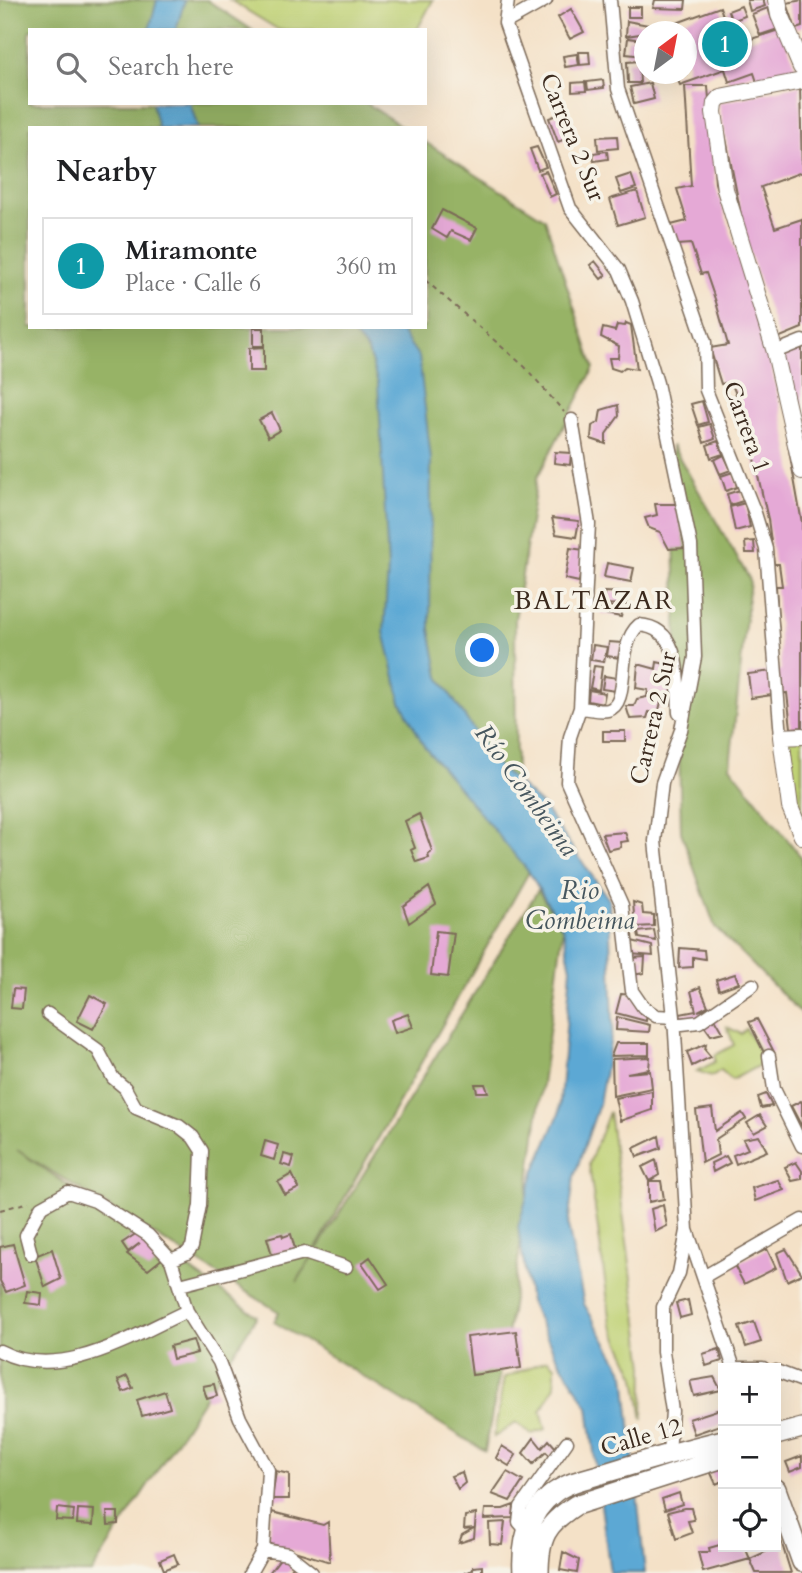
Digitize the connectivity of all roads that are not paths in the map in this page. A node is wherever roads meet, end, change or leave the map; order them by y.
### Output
1 (508, 0) edge
2 (546, 0) edge
3 (611, 0) edge
4 (777, 0) edge
5 (505, 23) junction
6 (802, 67) edge
7 (802, 81) edge
8 (802, 341) edge
9 (775, 352) junction
10 (572, 420) road end
11 (802, 471) edge
12 (580, 708) junction
13 (681, 730) junction
14 (802, 736) edge
15 (781, 737) junction
16 (802, 836) edge
17 (752, 985) dead end
18 (48, 1014) dead end
19 (673, 1021) junction
20 (769, 1056) dead end
21 (802, 1146) edge
22 (802, 1220) edge
23 (687, 1230) junction
24 (32, 1254) dead end
25 (171, 1260) junction
26 (346, 1267) dead end
27 (705, 1276) junction
28 (180, 1285) junction
29 (187, 1311) junction
30 (0, 1350) edge
31 (732, 1363) edge
32 (781, 1373) edge
33 (800, 1380) edge
34 (802, 1429) edge
35 (781, 1433) edge
36 (718, 1441) edge
37 (567, 1442) dead end
38 (667, 1454) junction
39 (718, 1460) edge
40 (781, 1503) edge
41 (526, 1530) junction
42 (263, 1550) junction
43 (802, 1562) edge
44 (250, 1573) edge
45 (313, 1573) edge
46 (523, 1573) edge
47 (540, 1573) edge

1 - 5 street
2 - 5 street
3 - 15 street, Carrera 1
4 - 6 main road
5 - 13 street, Carrera 2 Sur
7 - 9 street
8 - 9 street
9 - 11 street
10 - 12 street
12 - 13 street
12 - 19 street
13 - 19 street, Carrera 2 Sur
14 - 15 street
15 - 16 street, Carrera 1
17 - 19 street
18 - 25 street
19 - 23 street, Carrera 2 Sur
20 - 21 street
22 - 27 street
23 - 27 street, Carrera 2 Sur
23 - 38 street
24 - 25 street
25 - 28 street
26 - 28 street
27 - 31 street, Carrera 2 Sur
28 - 29 street
29 - 30 street
29 - 42 street
32 - 33 street
34 - 35 main road
36 - 38 main road, Calle 12
37 - 41 street
38 - 41 main road, Calle 12
39 - 47 main road, Calle 12
40 - 43 main road
41 - 46 main road
42 - 44 street
42 - 45 street

